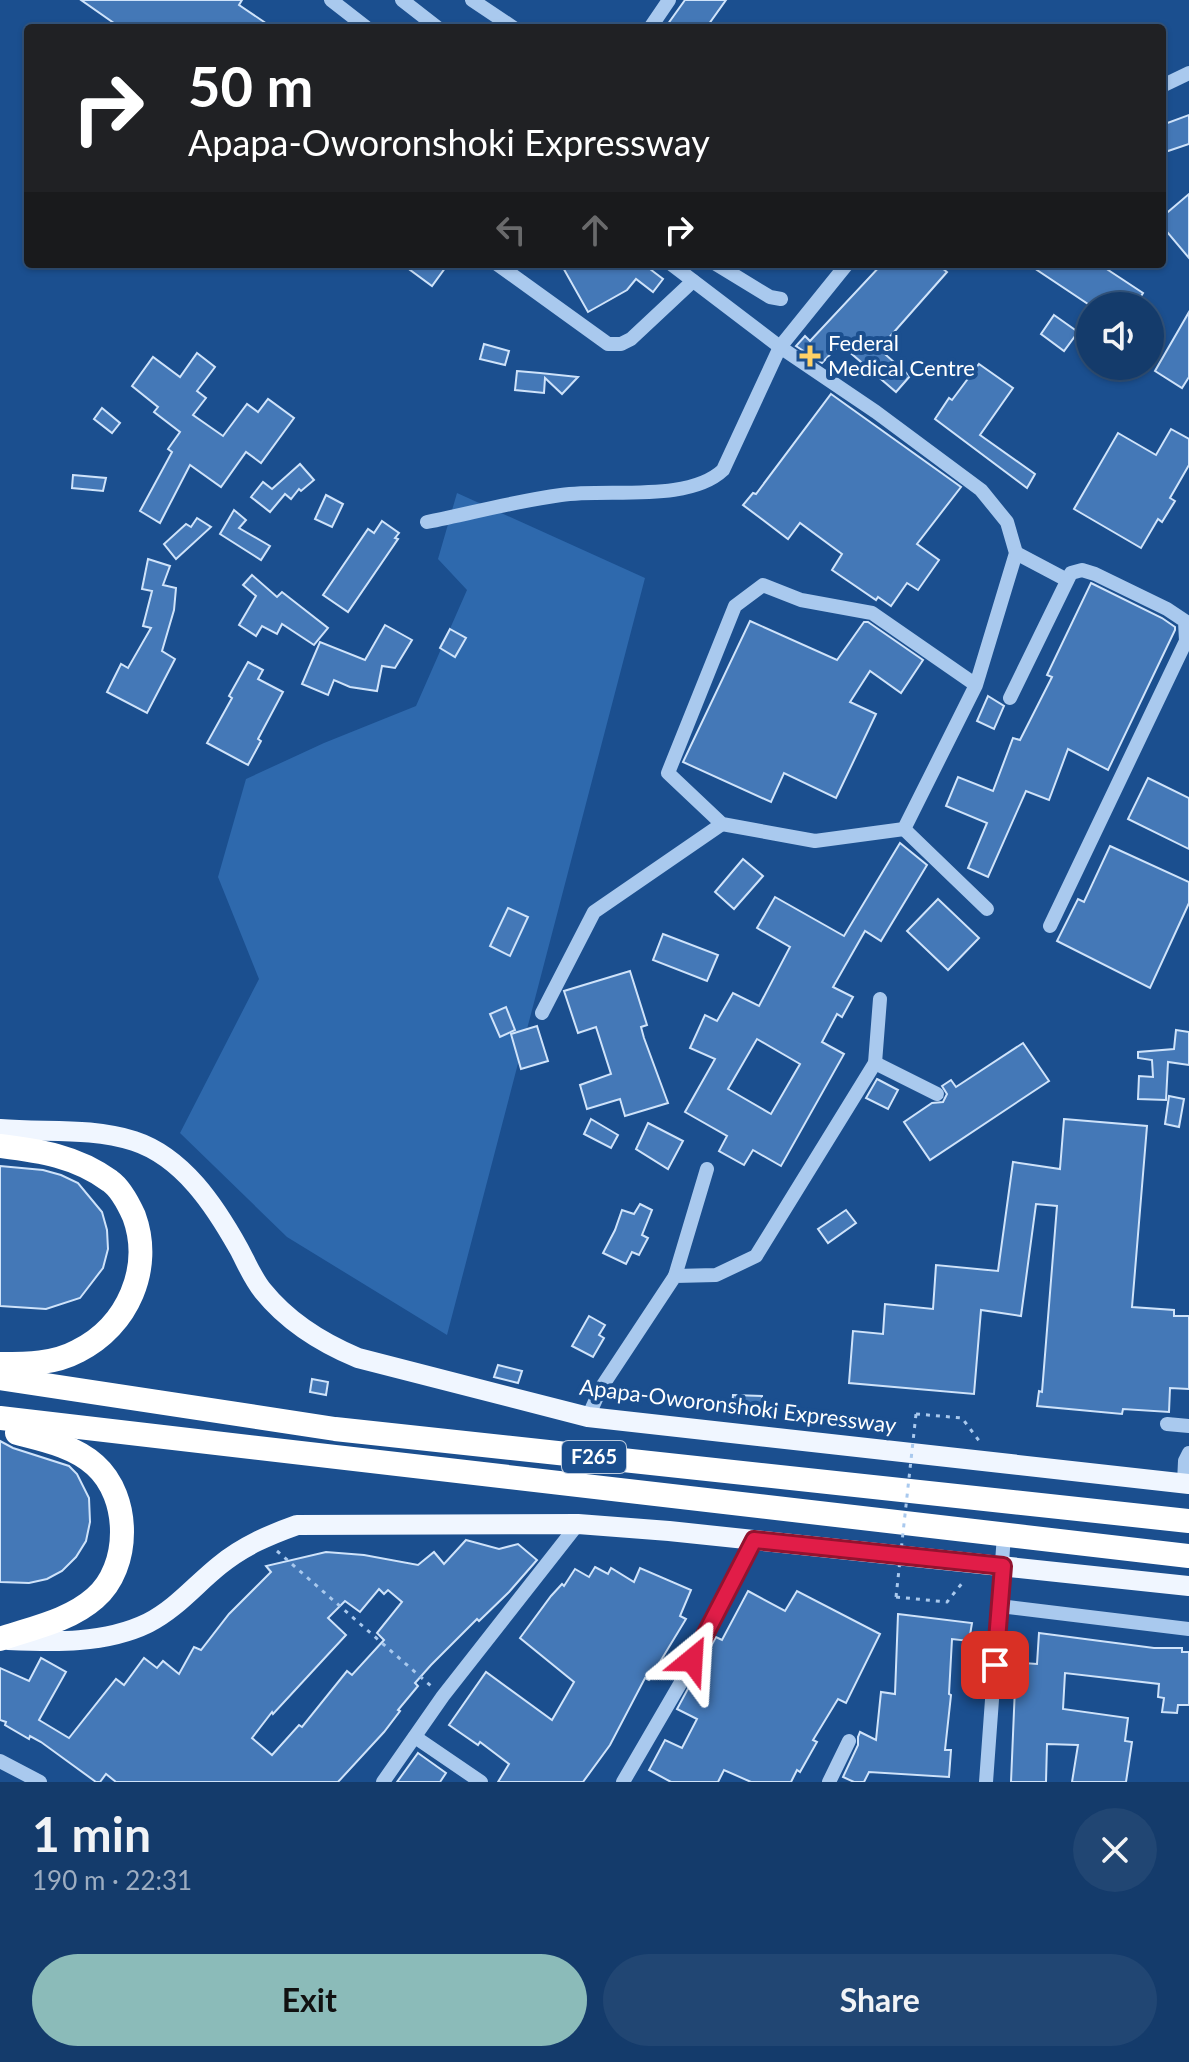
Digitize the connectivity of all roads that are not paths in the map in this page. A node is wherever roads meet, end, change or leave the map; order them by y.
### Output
1 (331, 0) edge
2 (402, 0) edge
3 (472, 0) edge
4 (669, 0) edge
5 (362, 24) edge
6 (433, 24) edge
7 (508, 24) edge
8 (653, 24) edge
9 (1189, 73) edge
10 (1166, 84) edge
11 (503, 268) edge
12 (723, 268) edge
13 (844, 268) edge
14 (683, 270) edge
15 (781, 299) dead end
16 (780, 347) junction
17 (427, 522) dead end
18 (1016, 553) junction
19 (1067, 580) junction
20 (976, 685) junction
21 (1010, 698) dead end
22 (722, 824) junction
23 (904, 829) junction
24 (987, 909) dead end
25 (1050, 926) dead end
26 (880, 999) dead end
27 (542, 1013) dead end
28 (875, 1063) junction
29 (937, 1094) dead end
30 (0, 1129) edge
31 (0, 1146) edge
32 (707, 1169) dead end
33 (675, 1276) junction
34 (0, 1364) edge
35 (0, 1378) edge
36 (588, 1417) junction
37 (0, 1418) edge
38 (1167, 1424) dead end
39 (1189, 1426) edge
40 (0, 1429) edge
41 (1189, 1453) edge
42 (1186, 1484) edge
43 (1189, 1521) edge
44 (578, 1524) junction
45 (1004, 1535) junction
46 (754, 1540) junction
47 (1189, 1556) edge
48 (1003, 1566) junction
49 (1189, 1586) edge
50 (1000, 1606) junction
51 (1189, 1629) edge
52 (0, 1639) edge
53 (415, 1737) junction
54 (849, 1741) dead end
55 (0, 1761) edge
56 (40, 1782) edge
57 (383, 1782) edge
58 (481, 1782) edge
59 (623, 1782) edge
60 (829, 1782) edge
61 (986, 1782) edge

1 - 5 street
2 - 6 street
3 - 7 street
4 - 8 street
9 - 10 street
11 - 14 street
12 - 15 street
13 - 16 street
14 - 16 street
16 - 17 street
16 - 18 street
18 - 19 street
18 - 20 street
19 - 21 street
19 - 25 street
20 - 22 street
20 - 23 street
22 - 23 street
22 - 27 street
23 - 24 street
26 - 28 street
28 - 29 street
28 - 33 street
30 - 36 main road, Apapa-Oworonshoki Expressway
31 - 34 highway
32 - 33 street
33 - 36 street
35 - 43 highway, F265
36 - 42 main road, Apapa-Oworonshoki Expressway
37 - 45 highway, F265
38 - 39 street
40 - 52 highway
41 - 42 street
44 - 46 main road
44 - 52 main road
44 - 53 street
45 - 47 highway, F265
45 - 48 street
46 - 48 main road
46 - 59 street
48 - 49 main road
48 - 50 street
50 - 51 street
50 - 61 street
53 - 57 street
53 - 58 street
54 - 60 street
55 - 56 street

